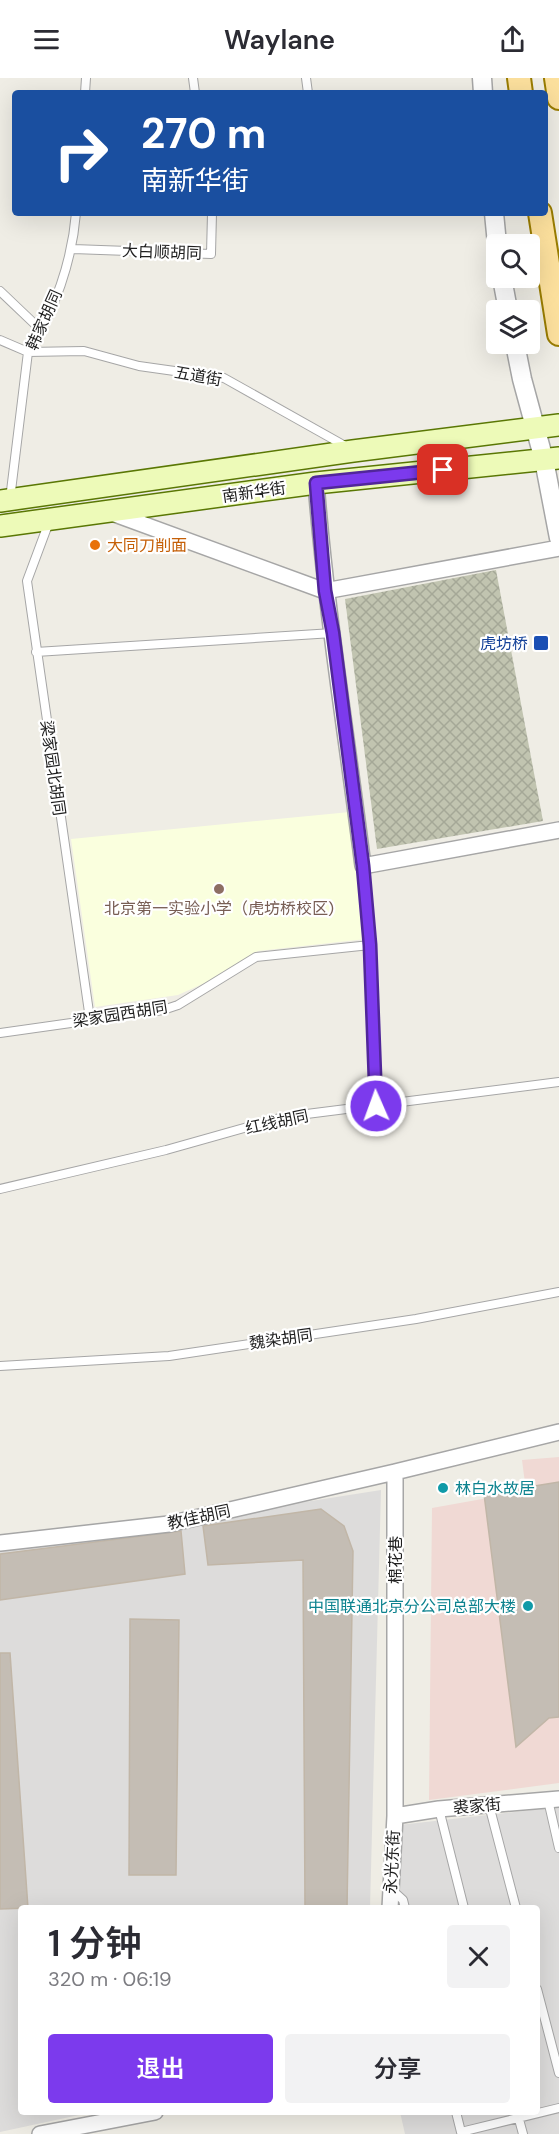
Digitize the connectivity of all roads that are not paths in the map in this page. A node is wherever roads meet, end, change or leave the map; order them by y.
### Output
1 (556, 78) edge
2 (559, 98) edge
3 (75, 216) edge
4 (212, 216) edge
5 (494, 216) edge
6 (540, 216) edge
7 (496, 234) edge
8 (73, 249) junction
9 (0, 291) edge
10 (42, 331) junction
11 (559, 334) edge
12 (0, 340) edge
13 (28, 351) junction
14 (518, 354) edge
15 (559, 424) edge
16 (536, 428) junction
17 (353, 451) junction
18 (552, 459) edge
19 (316, 483) junction
20 (5, 501) edge
21 (110, 512) junction
22 (50, 519) junction
23 (0, 526) edge
24 (559, 538) edge
25 (559, 548) edge
26 (325, 591) junction
27 (333, 633) junction
28 (36, 652) junction
29 (559, 830) edge
30 (363, 866) junction
31 (370, 945) junction
32 (90, 1019) junction
33 (0, 1033) edge
34 (559, 1082) edge
35 (376, 1106) junction
36 (0, 1189) edge
37 (559, 1292) edge
38 (0, 1366) edge
39 (559, 1432) edge
40 (395, 1472) junction
41 (0, 1543) edge
42 (553, 1799) edge
43 (489, 1805) junction
44 (439, 1809) junction
45 (395, 1816) junction
46 (559, 1848) edge
47 (391, 1888) junction
48 (390, 1905) edge
49 (404, 1905) edge
50 (463, 1905) edge
51 (515, 1905) edge
52 (540, 2000) edge
53 (559, 2073) edge
54 (559, 2108) edge
55 (540, 2111) edge
56 (139, 2115) edge
57 (457, 2115) edge
58 (518, 2115) edge
59 (40, 2134) edge
60 (523, 2134) edge

1 - 2 main road
3 - 8 lane, 韩家胡同
4 - 8 lane, 大白顺胡同
5 - 7 street
6 - 11 main road
8 - 10 lane, 韩家胡同
9 - 10 lane
10 - 13 lane, 韩家胡同
12 - 13 lane
13 - 17 lane, 五道街
13 - 20 lane, 韩家胡同
14 - 16 street
15 - 16 main road, 南新华街
16 - 17 main road, 南新华街
16 - 18 street
17 - 20 main road, 南新华街
18 - 19 main road, 南新华街
18 - 24 street
19 - 21 main road, 南新华街
19 - 26 street
21 - 22 main road, 南新华街
21 - 26 street
22 - 23 main road, 南新华街
22 - 28 lane, 梁家园北胡同
25 - 26 street
26 - 27 street
27 - 28 lane
27 - 30 street
28 - 32 lane, 梁家园北胡同
29 - 30 street
30 - 31 lane
31 - 32 lane, 梁家园西胡同
31 - 35 lane
32 - 33 lane, 梁家园西胡同
34 - 35 lane, 红线胡同
35 - 36 lane, 红线胡同
37 - 38 lane, 魏染胡同
39 - 40 street
40 - 41 street, 教佳胡同
40 - 45 street, 棉花巷
42 - 43 street, 裘家街
42 - 46 lane
43 - 44 street, 裘家街
43 - 51 lane
44 - 45 street, 裘家街
44 - 50 lane
45 - 47 street, 永光东街
47 - 48 street, 永光东街
47 - 49 lane
52 - 53 lane
54 - 55 lane
56 - 59 street
57 - 58 lane
58 - 60 lane

